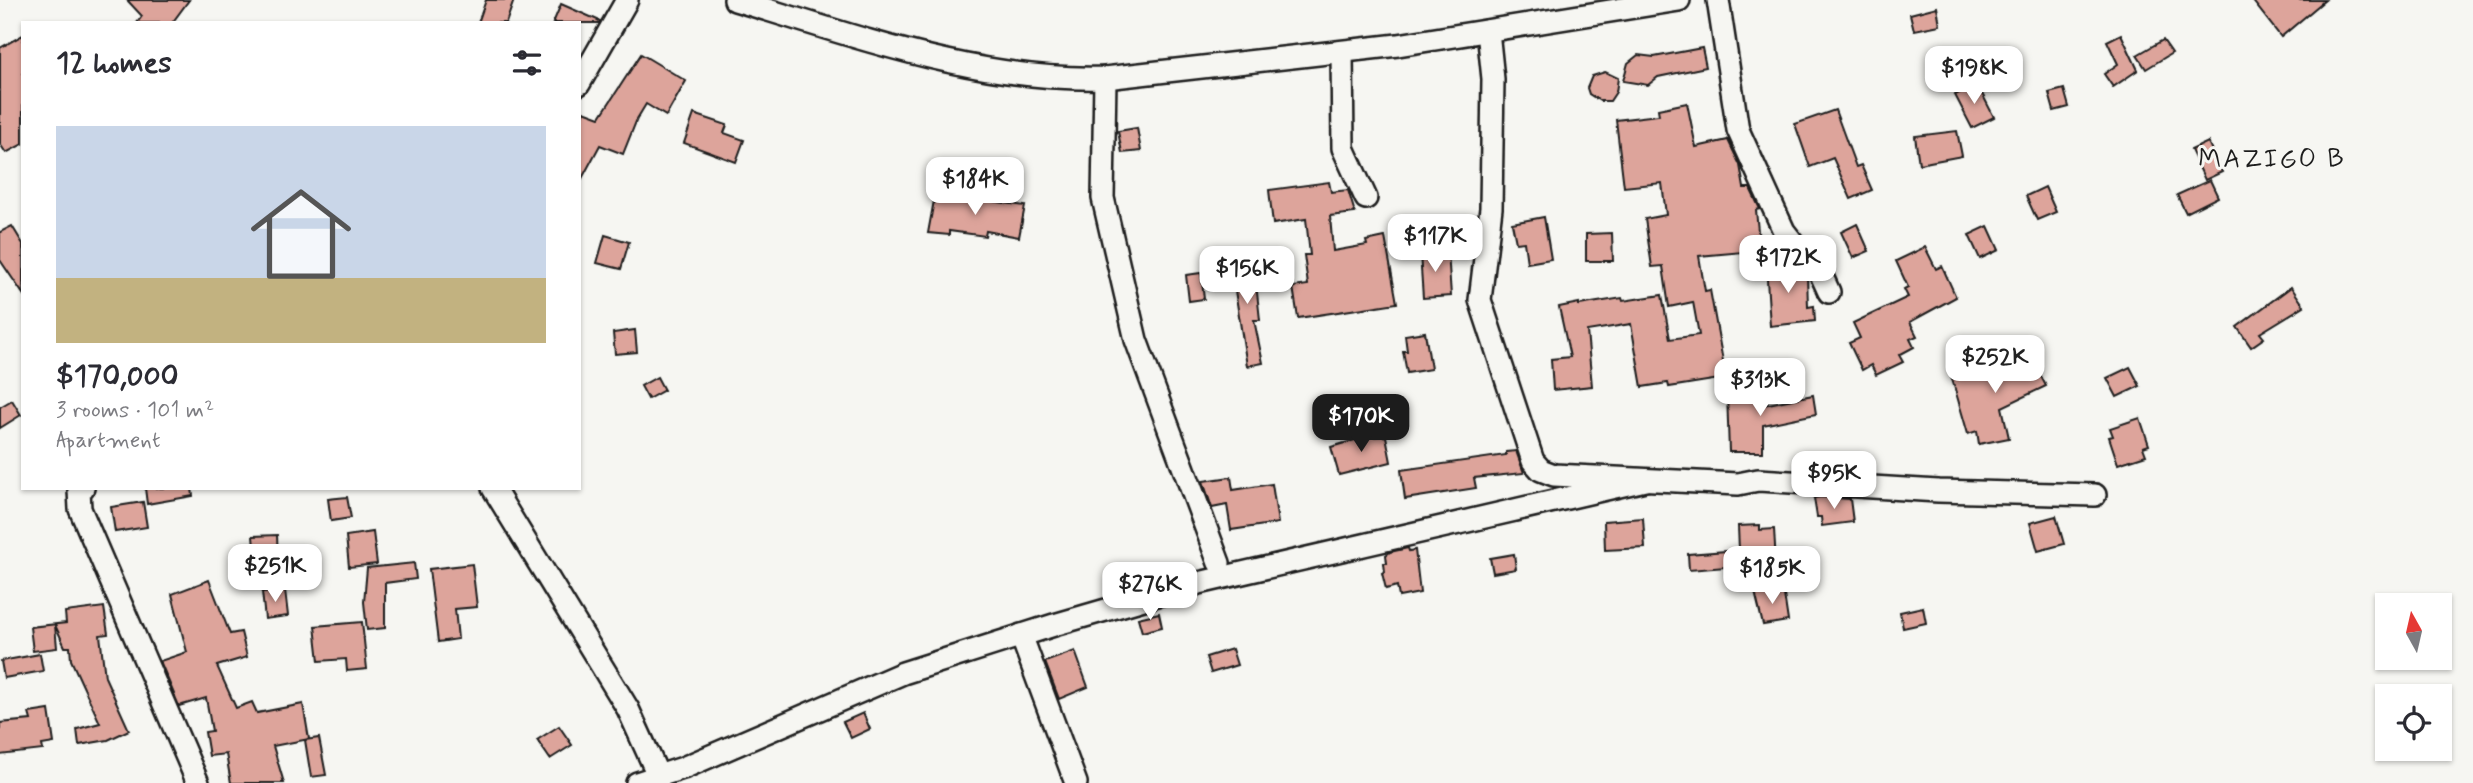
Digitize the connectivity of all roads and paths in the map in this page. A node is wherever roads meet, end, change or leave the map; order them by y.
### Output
1 (626, 0) edge
2 (735, 0) edge
3 (1679, 0) edge
4 (1718, 0) edge
5 (1488, 31) junction
6 (1342, 52) junction
7 (1105, 78) junction
8 (581, 80) edge
9 (1366, 198) dead end
10 (1829, 292) dead end
11 (1645, 480) junction
12 (79, 490) edge
13 (495, 490) edge
14 (2095, 495) dead end
15 (1219, 563) dead end
16 (1021, 635) junction
17 (658, 775) junction
18 (198, 783) edge
19 (637, 783) edge
20 (1076, 783) edge

1 - 8 street
2 - 7 street
3 - 5 street
4 - 10 street
5 - 6 street
5 - 11 street
6 - 7 street
6 - 9 street
7 - 15 street
11 - 14 street
11 - 16 street
12 - 18 street
13 - 17 street
16 - 17 street
16 - 20 street
17 - 19 street

